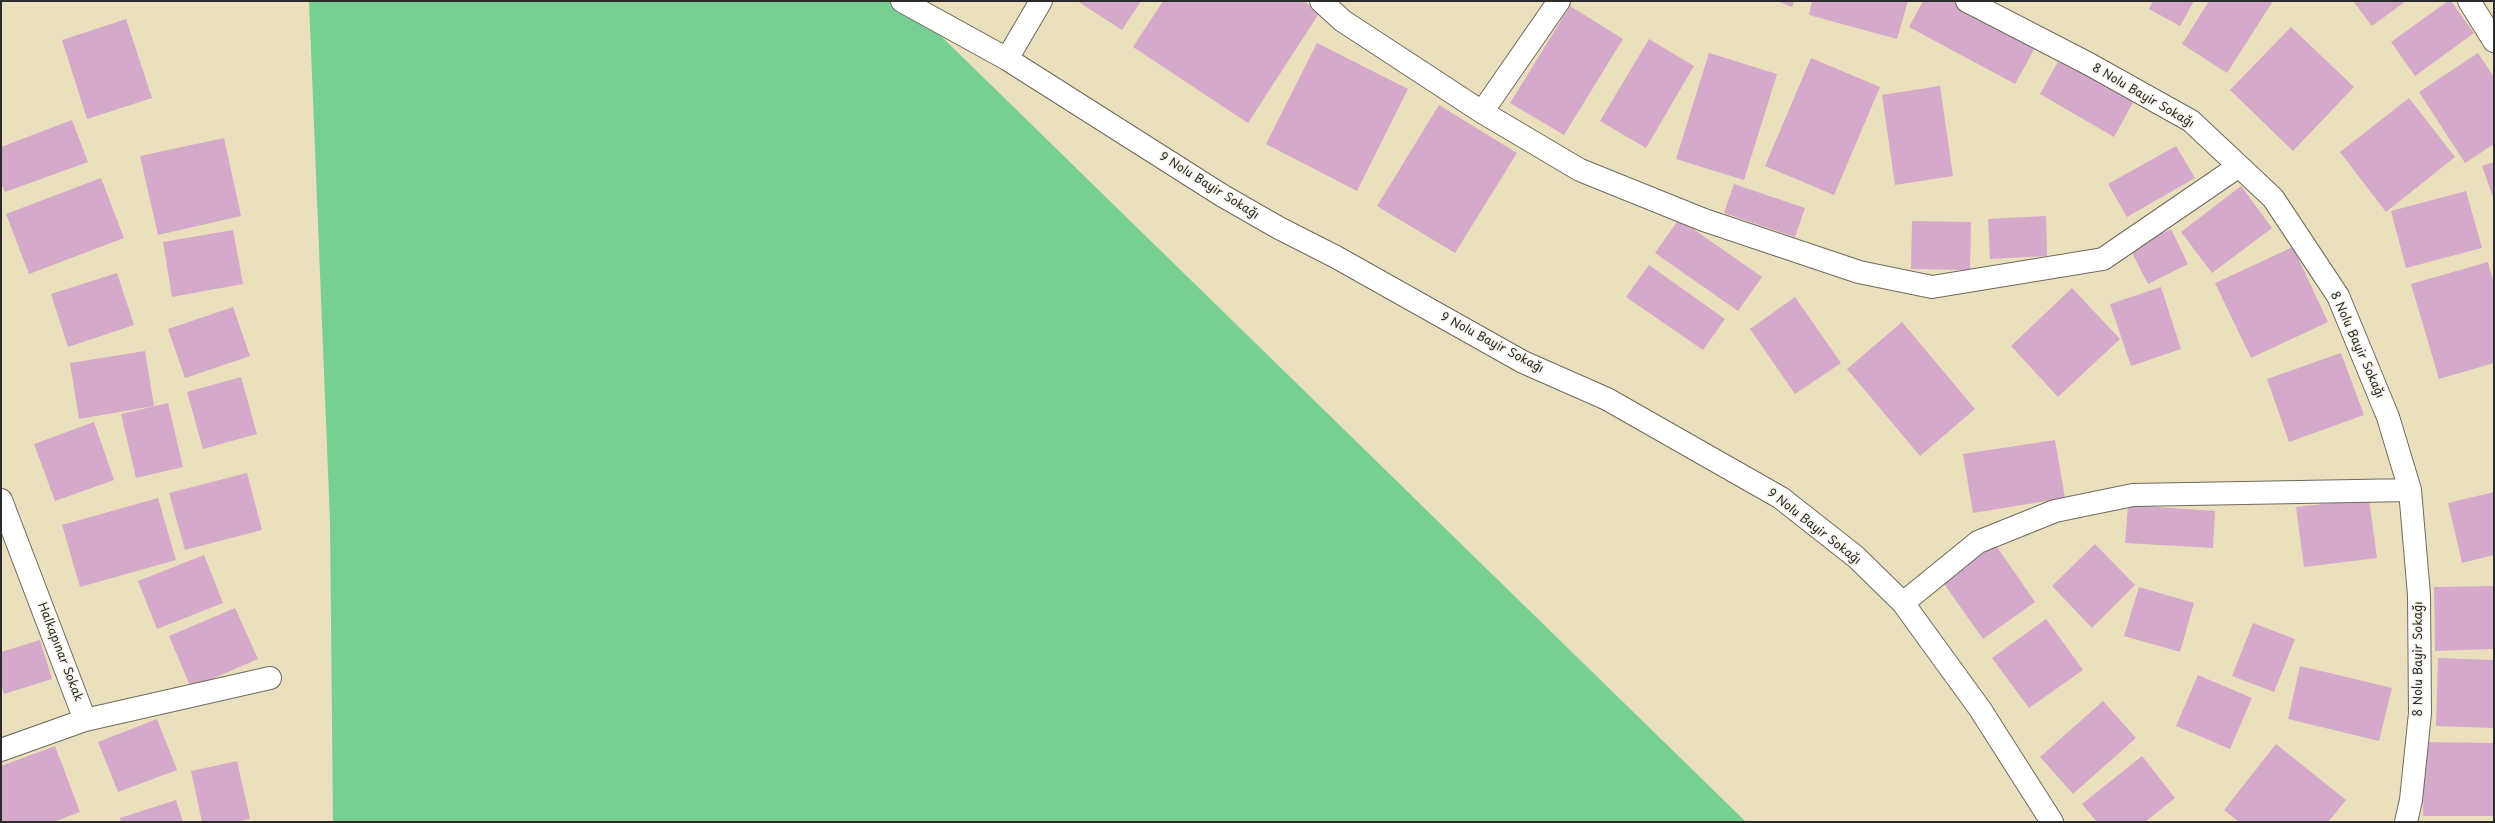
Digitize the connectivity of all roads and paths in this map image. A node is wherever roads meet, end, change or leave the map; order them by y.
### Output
1 (902, 1) edge
2 (1040, 1) edge
3 (1321, 1) edge
4 (1559, 1) edge
5 (1967, 1) edge
6 (2469, 1) edge
7 (2494, 41) edge
8 (1007, 59) junction
9 (1482, 112) junction
10 (2239, 166) junction
11 (2410, 490) junction
12 (1, 500) edge
13 (1903, 603) junction
14 (270, 678) dead end
15 (85, 720) junction
16 (1, 750) edge
17 (2052, 822) edge
18 (2406, 822) edge

1 - 8 street, 9 Nolu Bayir Sokağı
2 - 8 street
3 - 9 street
4 - 9 street
5 - 10 street, 8 Nolu Bayir Sokağı
6 - 7 street
8 - 13 street, 9 Nolu Bayir Sokağı
9 - 10 street
10 - 11 street, 8 Nolu Bayir Sokağı
11 - 13 street
11 - 18 street, 8 Nolu Bayir Sokağı
12 - 15 street, Halkapınar Sokak
13 - 17 street, 9 Nolu Bayir Sokağı
14 - 15 street
15 - 16 street

